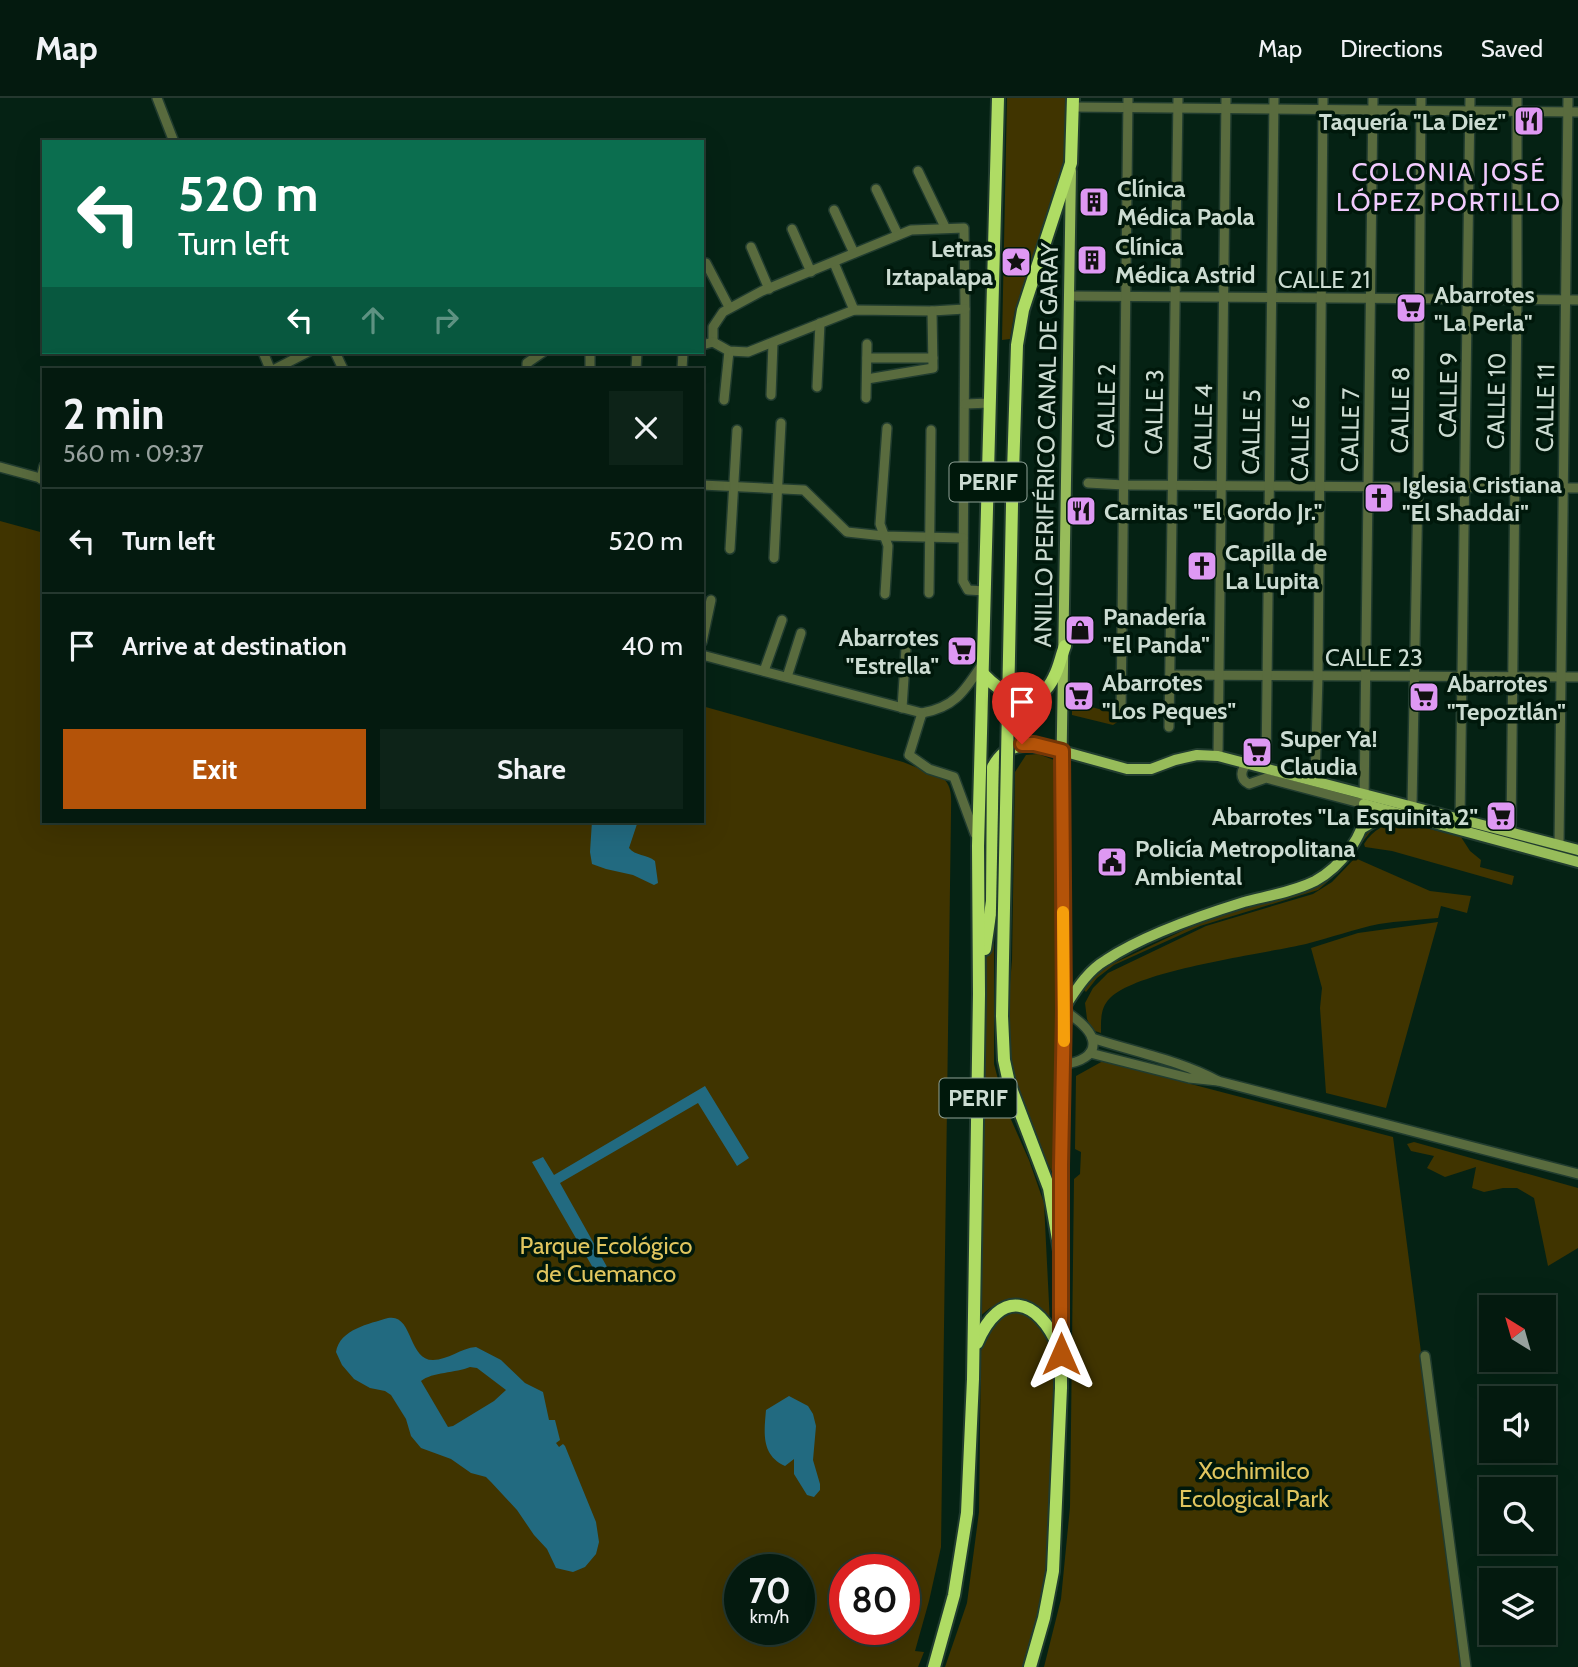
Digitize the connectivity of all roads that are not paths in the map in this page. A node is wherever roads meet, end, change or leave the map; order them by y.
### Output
1 (157, 98) edge
2 (998, 98) edge
3 (1274, 98) edge
4 (1322, 98) edge
5 (1373, 98) edge
6 (1421, 98) edge
7 (1470, 98) edge
8 (1517, 98) edge
9 (1569, 98) edge
10 (1073, 102) edge
11 (1128, 103) edge
12 (1178, 103) edge
13 (1225, 103) edge
14 (1274, 109) junction
15 (1322, 109) junction
16 (1372, 110) junction
17 (1420, 110) junction
18 (1470, 111) junction
19 (1517, 111) junction
20 (1573, 112) edge
21 (173, 140) edge
22 (1071, 163) junction
23 (918, 171) dead end
24 (876, 189) dead end
25 (834, 209) dead end
26 (945, 227) junction
27 (792, 229) dead end
28 (898, 235) junction
29 (751, 247) dead end
30 (854, 253) junction
31 (706, 263) dead end
32 (834, 263) junction
33 (811, 272) junction
34 (769, 289) junction
35 (1070, 296) junction
36 (1126, 296) junction
37 (1175, 297) junction
38 (1223, 297) junction
39 (1271, 297) junction
40 (1322, 298) junction
41 (1370, 298) junction
42 (1421, 299) junction
43 (1469, 299) junction
44 (1517, 299) junction
45 (1566, 300) junction
46 (1578, 300) edge
47 (729, 307) junction
48 (965, 309) junction
49 (854, 310) junction
50 (932, 311) junction
51 (820, 323) junction
52 (713, 342) junction
53 (773, 343) junction
54 (704, 344) edge
55 (867, 344) dead end
56 (729, 351) junction
57 (304, 354) edge
58 (540, 354) edge
59 (867, 358) junction
60 (933, 358) junction
61 (274, 368) edge
62 (527, 368) edge
63 (867, 379) junction
64 (817, 387) dead end
65 (771, 395) dead end
66 (866, 398) dead end
67 (724, 400) dead end
68 (990, 403) junction
69 (965, 404) junction
70 (781, 423) dead end
71 (887, 428) dead end
72 (737, 430) dead end
73 (931, 430) dead end
74 (0, 467) edge
75 (42, 479) edge
76 (1088, 483) dead end
77 (704, 485) edge
78 (1124, 485) junction
79 (733, 486) junction
80 (1172, 486) junction
81 (1221, 486) junction
82 (1269, 486) junction
83 (1319, 487) junction
84 (1368, 487) junction
85 (1418, 487) junction
86 (1466, 487) junction
87 (1514, 488) junction
88 (1563, 488) junction
89 (1578, 488) edge
90 (778, 489) junction
91 (884, 536) junction
92 (930, 537) junction
93 (963, 538) junction
94 (730, 549) dead end
95 (774, 558) dead end
96 (985, 591) junction
97 (929, 593) dead end
98 (885, 594) dead end
99 (711, 600) dead end
100 (782, 620) dead end
101 (704, 633) edge
102 (801, 633) dead end
103 (1065, 646) junction
104 (906, 648) dead end
105 (704, 656) edge
106 (983, 668) junction
107 (764, 671) junction
108 (1170, 675) junction
109 (1219, 676) junction
110 (1267, 676) junction
111 (1318, 676) junction
112 (1366, 676) junction
113 (1415, 676) junction
114 (1463, 676) junction
115 (786, 677) junction
116 (1511, 677) junction
117 (1561, 677) junction
118 (1578, 677) edge
119 (902, 708) junction
120 (1121, 713) dead end
121 (920, 717) junction
122 (1169, 727) dead end
123 (1062, 751) junction
124 (1218, 755) junction
125 (1249, 763) junction
126 (1266, 767) junction
127 (1315, 781) junction
128 (1364, 799) junction
129 (1412, 806) junction
130 (1397, 814) junction
131 (1460, 819) junction
132 (1511, 831) junction
133 (1360, 832) junction
134 (1559, 845) junction
135 (978, 846) junction
136 (1578, 850) edge
137 (1578, 862) edge
138 (979, 994) junction
139 (1064, 1009) junction
140 (1092, 1038) junction
141 (1090, 1053) junction
142 (1137, 1058) junction
143 (1064, 1064) junction
144 (1578, 1174) edge
145 (1061, 1257) junction
146 (974, 1350) junction
147 (1061, 1354) junction
148 (1424, 1356) dead end
149 (934, 1667) edge
150 (1030, 1667) edge
151 (1466, 1667) edge

1 - 21 street
2 - 68 highway, PERIF
3 - 14 street, CALLE 5
4 - 15 street, CALLE 6
5 - 16 street, CALLE 7
6 - 17 street, CALLE 8
7 - 18 street, CALLE 9
8 - 19 street, CALLE 10
9 - 20 street, CALLE 11
10 - 11 street
10 - 22 highway, ANILLO PERIFÉRICO CANAL DE GARAY / PERIF
11 - 12 street
11 - 36 street, CALLE 2
12 - 13 street
12 - 37 street, CALLE 3
13 - 14 street
13 - 38 street, CALLE 4
14 - 15 street
14 - 39 street, CALLE 5
15 - 16 street
15 - 40 street, CALLE 6
16 - 17 street
16 - 41 street, CALLE 7
17 - 18 street
17 - 42 street, CALLE 8
18 - 19 street
18 - 43 street, CALLE 9
19 - 20 street
19 - 44 street, CALLE 10
20 - 45 street, CALLE 11
22 - 35 main road, ANILLO PERIFÉRICO CANAL DE GARAY / PERIF
22 - 145 highway, PERIF, bridge
23 - 26 street
24 - 28 street
25 - 30 street
26 - 28 street
26 - 48 street
27 - 33 street
28 - 30 street
29 - 34 street
30 - 32 street
31 - 47 street
32 - 33 street
32 - 49 street
33 - 34 street
34 - 47 street
35 - 36 street, CALLE 21
35 - 103 main road, ANILLO PERIFÉRICO CANAL DE GARAY / PERIF
36 - 37 street, CALLE 21
36 - 78 street, CALLE 2
37 - 38 street, CALLE 21
37 - 80 street, CALLE 3
38 - 39 street, CALLE 21
38 - 81 street, CALLE 4
39 - 40 street, CALLE 21
39 - 82 street, CALLE 5
40 - 41 street, CALLE 21
40 - 83 street, CALLE 6
41 - 42 street, CALLE 21
41 - 84 street, CALLE 7
42 - 43 street, CALLE 21
42 - 85 street, CALLE 8
43 - 44 street, CALLE 21
43 - 86 street, CALLE 9
44 - 45 street, CALLE 21
44 - 87 street, CALLE 10
45 - 46 street, CALLE 21
45 - 88 street, CALLE 11
47 - 52 street
48 - 50 street
48 - 69 street
49 - 50 street
49 - 51 street
50 - 60 street
51 - 53 street
51 - 64 street
52 - 54 street
52 - 56 street
53 - 56 street
53 - 65 street
55 - 59 street
56 - 67 street
57 - 61 street
58 - 62 street
59 - 60 street
59 - 63 street
60 - 63 street
63 - 66 street
68 - 69 street
68 - 96 highway, PERIF
69 - 93 street
70 - 90 street
71 - 91 street
72 - 79 street
73 - 92 street
74 - 75 street
76 - 78 street
77 - 79 street
78 - 80 street
78 - 120 street, CALLE 2
79 - 90 street
79 - 94 street
80 - 81 street
80 - 108 street, CALLE 3
81 - 82 street
81 - 109 street, CALLE 4
82 - 83 street
82 - 110 street, CALLE 5
83 - 84 street
83 - 111 street, CALLE 6
84 - 85 street
84 - 112 street, CALLE 7
85 - 86 street
85 - 113 street, CALLE 8
86 - 87 street
86 - 114 street, CALLE 9
87 - 88 street
87 - 116 street, CALLE 10
88 - 89 street
88 - 117 street, CALLE 11
90 - 91 street
90 - 95 street
91 - 92 street
91 - 98 street
92 - 93 street
92 - 97 street
93 - 96 street
96 - 106 highway, PERIF
99 - 101 street
100 - 107 street
102 - 115 street
103 - 106 highway
103 - 123 main road, ANILLO PERIFÉRICO CANAL DE GARAY / PERIF
104 - 119 street
105 - 107 street
106 - 121 street
106 - 135 highway, PERIF
107 - 115 street
108 - 109 street, CALLE 23
108 - 122 street, CALLE 3
109 - 110 street, CALLE 23
109 - 124 street, CALLE 4
110 - 111 street, CALLE 23
110 - 126 street, CALLE 5
111 - 112 street, CALLE 23
111 - 127 street, CALLE 6
112 - 113 street, CALLE 23
112 - 128 street, CALLE 7
113 - 114 street, CALLE 23
113 - 129 street, CALLE 8
114 - 116 street, CALLE 23
114 - 131 street, CALLE 9
115 - 119 street
116 - 117 street, CALLE 23
116 - 132 street, CALLE 10
117 - 118 street, CALLE 23
117 - 134 street, CALLE 11
119 - 121 street
121 - 135 street
123 - 124 main road
123 - 138 highway
123 - 139 main road, PERIF
124 - 125 main road
125 - 126 main road
125 - 128 street
126 - 127 main road
127 - 128 main road
128 - 129 main road
128 - 130 main road
128 - 133 main road
129 - 131 main road
130 - 133 main road
130 - 137 main road
131 - 132 main road
132 - 134 main road
133 - 139 main road
134 - 136 main road
135 - 138 highway, PERIF
138 - 146 highway, PERIF
139 - 140 street
139 - 143 main road, PERIF
140 - 141 street
140 - 142 street
141 - 142 street
141 - 143 street
142 - 144 street
143 - 145 main road, PERIF
145 - 147 highway, PERIF
146 - 147 highway
146 - 149 highway, PERIF
147 - 150 highway, PERIF
148 - 151 street

